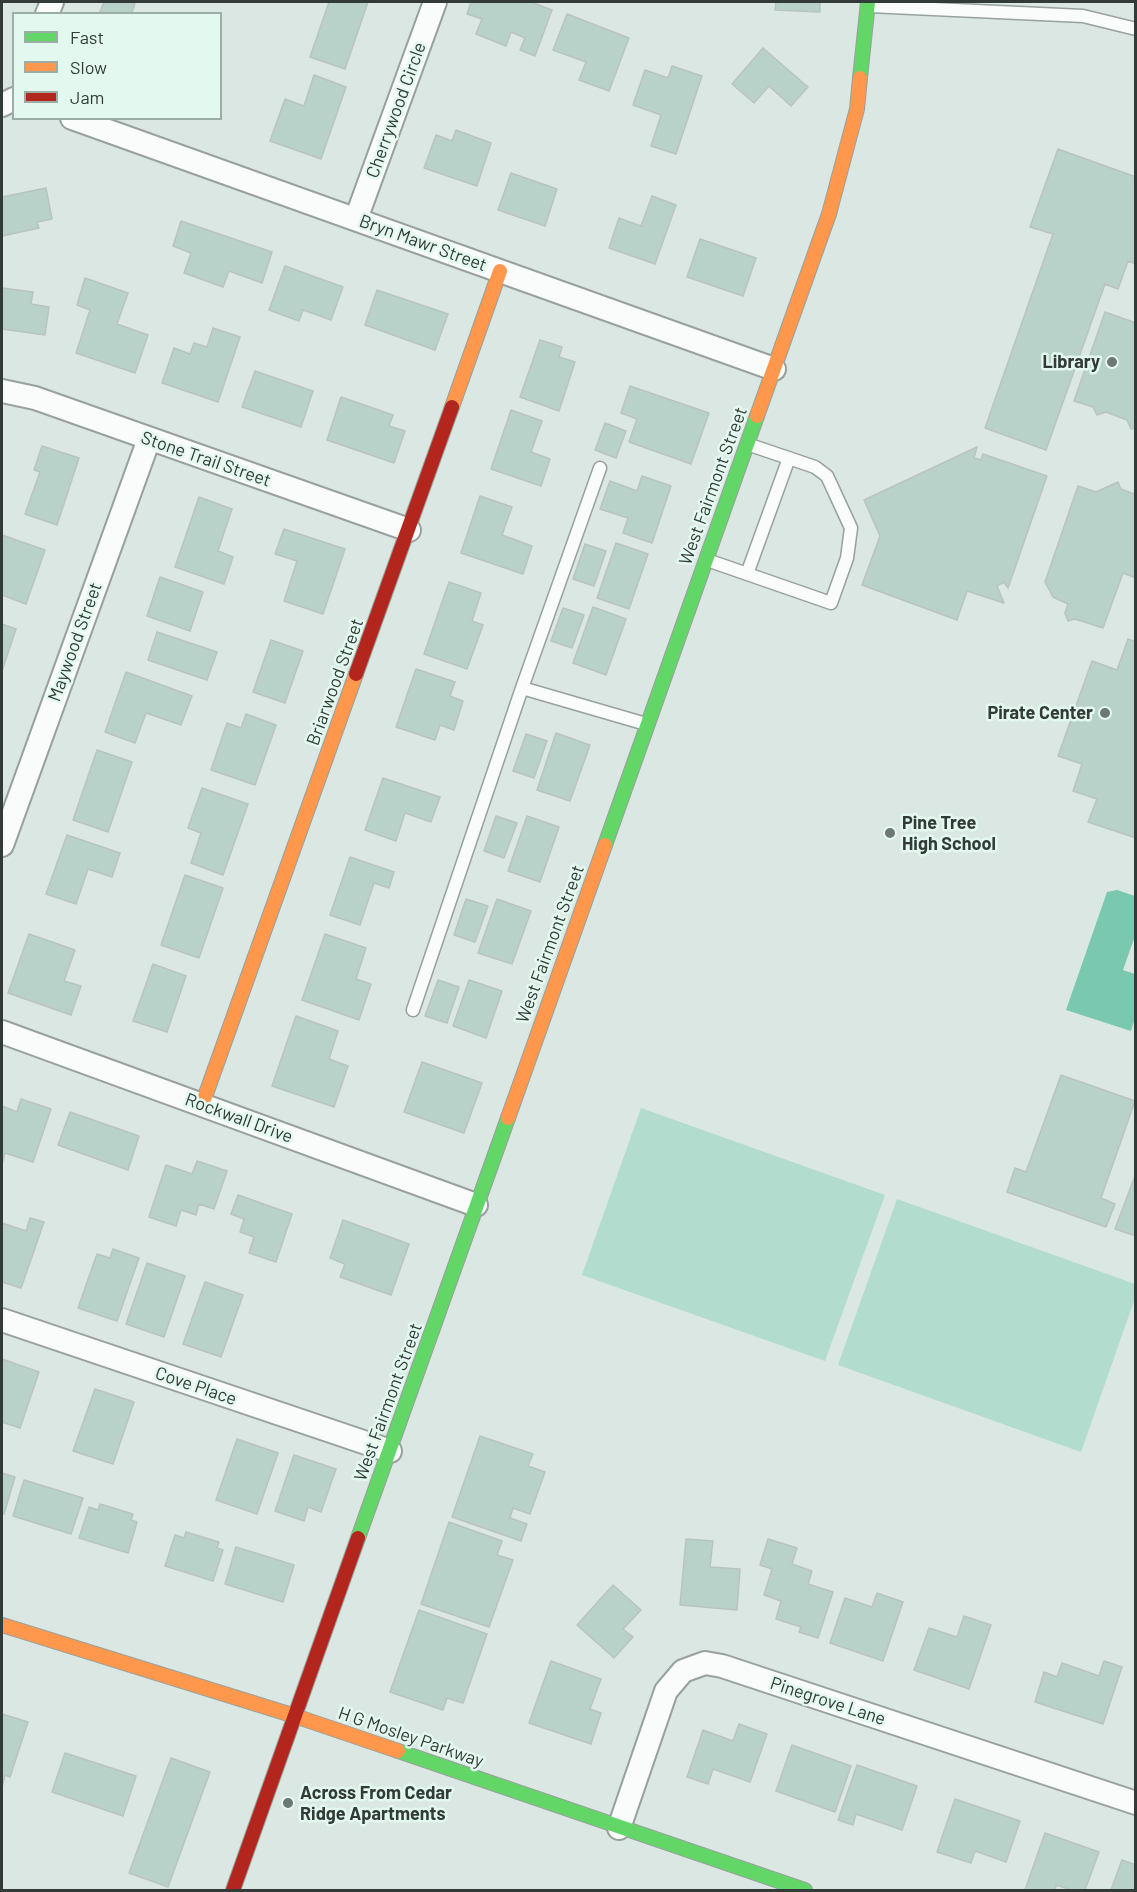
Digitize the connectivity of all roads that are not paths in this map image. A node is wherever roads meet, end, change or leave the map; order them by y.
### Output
1 (435, 2) edge
2 (868, 3) edge
3 (1136, 29) edge
4 (78, 120) edge
5 (356, 219) junction
6 (500, 271) junction
7 (774, 369) junction
8 (2, 391) edge
9 (148, 439) junction
10 (747, 444) junction
11 (789, 458) junction
12 (600, 468) dead end
13 (410, 530) junction
14 (706, 560) junction
15 (747, 574) junction
16 (522, 688) junction
17 (647, 724) junction
18 (2, 845) edge
19 (413, 1010) dead end
20 (2, 1032) edge
21 (202, 1105) junction
22 (476, 1205) junction
23 (2, 1320) edge
24 (390, 1451) junction
25 (2, 1625) edge
26 (295, 1716) junction
27 (1136, 1803) edge
28 (619, 1828) junction
29 (233, 1890) edge
30 (805, 1890) edge

1 - 5 street, Cherrywood Circle
2 - 3 lane
2 - 7 street, West Fairmont Street
4 - 5 street, Bryn Mawr Street
5 - 6 street, Bryn Mawr Street
6 - 7 street, Bryn Mawr Street
6 - 13 street, Briarwood Street
7 - 10 street, West Fairmont Street
8 - 9 street, Stone Trail Street
9 - 13 street, Stone Trail Street
9 - 18 street, Maywood Street
10 - 11 lane
10 - 14 street, West Fairmont Street
11 - 15 lane
11 - 15 lane
12 - 16 lane
13 - 21 street, Briarwood Street
14 - 15 lane
14 - 17 street, West Fairmont Street
16 - 17 lane
16 - 19 lane
17 - 22 street, West Fairmont Street
20 - 21 street, Rockwall Drive
21 - 22 street, Rockwall Drive
22 - 24 street, West Fairmont Street
23 - 24 street, Cove Place
24 - 26 street, West Fairmont Street
25 - 26 street, H G Mosley Parkway
26 - 28 street, H G Mosley Parkway
26 - 29 street, West Fairmont Street
27 - 28 street, Pinegrove Lane
28 - 30 street, H G Mosley Parkway

